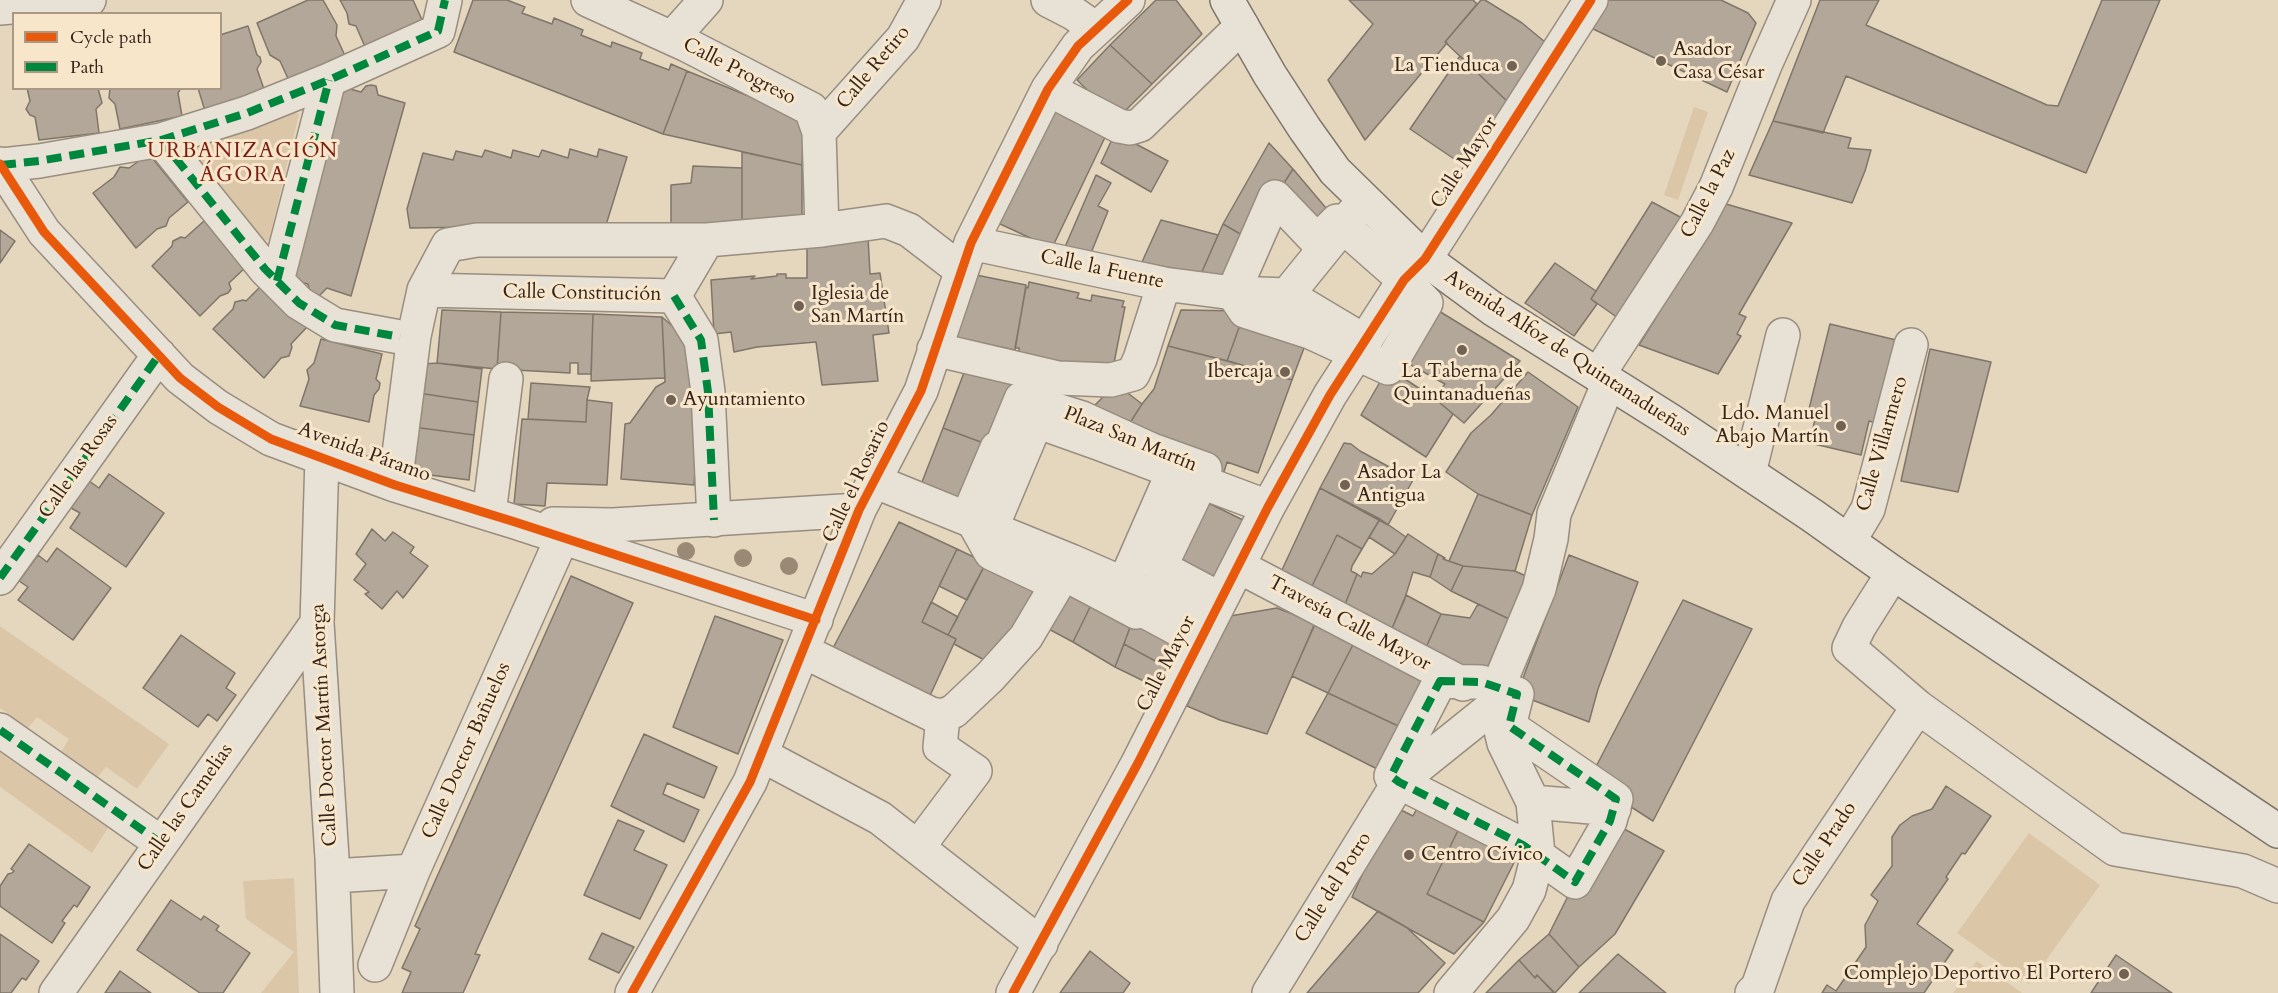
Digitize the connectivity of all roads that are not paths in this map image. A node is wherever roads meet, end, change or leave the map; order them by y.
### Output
1 (89, 0) edge
2 (445, 0) edge
3 (588, 0) edge
4 (706, 0) edge
5 (924, 0) edge
6 (1048, 0) edge
7 (1128, 0) edge
8 (1591, 0) edge
9 (1794, 0) edge
10 (1231, 7) edge
11 (0, 8) edge
12 (1096, 29) junction
13 (672, 38) junction
14 (329, 80) junction
15 (1048, 88) junction
16 (819, 132) junction
17 (161, 140) junction
18 (0, 164) edge
19 (1364, 200) junction
20 (1343, 227) junction
21 (822, 230) junction
22 (707, 240) junction
23 (966, 256) junction
24 (1415, 270) junction
25 (277, 282) junction
26 (1164, 284) junction
27 (424, 290) junction
28 (1233, 292) junction
29 (1287, 295) junction
30 (674, 296) junction
31 (1783, 335) dead end
32 (400, 338) dead end
33 (1911, 345) dead end
34 (1360, 347) junction
35 (934, 349) junction
36 (159, 355) junction
37 (1058, 378) junction
38 (1603, 378) junction
39 (506, 379) dead end
40 (1039, 414) junction
41 (322, 457) junction
42 (1749, 474) junction
43 (1187, 477) junction
44 (395, 486) junction
45 (867, 496) junction
46 (1268, 507) junction
47 (502, 518) junction
48 (714, 520) junction
49 (982, 525) junction
50 (562, 538) junction
51 (1849, 541) junction
52 (1238, 566) junction
53 (1066, 569) junction
54 (1893, 573) junction
55 (0, 578) edge
56 (1124, 584) junction
57 (1202, 618) junction
58 (816, 620) junction
59 (317, 624) junction
60 (803, 651) junction
61 (1460, 682) junction
62 (1497, 696) junction
63 (1918, 707) junction
64 (943, 716) junction
65 (0, 730) edge
66 (762, 755) junction
67 (1399, 782) junction
68 (1533, 802) junction
69 (1614, 809) junction
70 (2278, 831) edge
71 (161, 843) junction
72 (918, 847) junction
73 (1538, 855) junction
74 (413, 871) junction
75 (333, 876) junction
76 (2278, 886) edge
77 (1041, 944) junction
78 (375, 965) dead end
79 (56, 993) edge
80 (337, 993) edge
81 (632, 993) edge
82 (1013, 993) edge
83 (1269, 993) edge
84 (1451, 993) edge
85 (1752, 993) edge

1 - 11 street
2 - 14 street, Avenida Páramo
3 - 13 street, Calle Progreso
4 - 13 street
5 - 16 street, Calle Retiro
6 - 12 street
7 - 12 street, Calle el Rosario
8 - 24 street, Calle Mayor
9 - 38 street, Calle la Paz
10 - 15 street, Avenida Alfoz de Quintanadueñas
10 - 19 street, Avenida Alfoz de Quintanadueñas
12 - 15 street, Calle el Rosario
13 - 16 street, Calle Progreso
14 - 17 street, Avenida Páramo
14 - 25 street
15 - 23 street, Calle el Rosario
16 - 21 street, Calle Progreso
17 - 18 street, Avenida Páramo
17 - 25 street
18 - 36 street, Avenida Páramo
19 - 20 street
19 - 24 street, Avenida Alfoz de Quintanadueñas
20 - 24 street
20 - 28 street
20 - 29 street
21 - 22 street
21 - 23 street
22 - 27 street
22 - 30 street, Calle Constitución
23 - 26 street, Calle la Fuente
23 - 35 street, Calle el Rosario
24 - 34 street, Calle Mayor
24 - 38 street, Avenida Alfoz de Quintanadueñas
25 - 32 street
26 - 28 street, Calle la Fuente
26 - 37 street, Plaza San Martín
27 - 30 street, Calle Constitución
27 - 44 street
28 - 29 street, Calle la Fuente
28 - 34 street
29 - 34 street
30 - 48 street
31 - 42 street
33 - 51 street, Calle Villarmero
34 - 46 street, Calle Mayor
35 - 37 street, Plaza San Martín
35 - 45 street, Calle el Rosario
36 - 41 street, Avenida Páramo
36 - 55 street, Calle las Rosas
37 - 40 street, Plaza San Martín
38 - 42 street, Avenida Alfoz de Quintanadueñas
38 - 62 street, Calle la Paz
39 - 47 street
40 - 43 street, Plaza San Martín
40 - 49 street, Plaza San Martín
41 - 44 street, Avenida Páramo
41 - 59 street, Calle Doctor Martín Astorga
42 - 51 street, Avenida Alfoz de Quintanadueñas
43 - 46 street, Plaza San Martín
43 - 56 street, Plaza San Martín
43 - 57 street, Plaza San Martín
44 - 47 street, Avenida Páramo
45 - 48 street, Avenida Páramo
45 - 49 street
45 - 58 street, Calle el Rosario
46 - 52 street, Calle Mayor
47 - 48 street, Avenida Páramo
47 - 50 street, Avenida Páramo
49 - 53 street
50 - 58 street, Avenida Páramo
50 - 74 street, Calle Doctor Bañuelos
51 - 54 street, Avenida Alfoz de Quintanadueñas
52 - 57 street, Calle Mayor
52 - 61 street, Travesía Calle Mayor
53 - 56 street
53 - 57 street
53 - 64 street
54 - 63 street
54 - 70 street, Avenida Alfoz de Quintanadueñas
56 - 57 street
57 - 77 street, Calle Mayor
58 - 60 street, Calle el Rosario
59 - 71 street, Calle las Camelias
59 - 75 street, Calle Doctor Martín Astorga
60 - 64 street
60 - 66 street, Calle el Rosario
61 - 62 street, Travesía Calle Mayor
61 - 67 street
62 - 67 street
62 - 68 street
62 - 69 street, Travesía Calle Mayor
63 - 76 street
63 - 85 street, Calle Prado
64 - 72 street
65 - 71 street
66 - 72 street
66 - 81 street, Calle el Rosario
67 - 73 street
67 - 83 street, Calle del Potro
68 - 69 street
68 - 73 street
69 - 73 street
71 - 79 street, Calle las Camelias
72 - 77 street
73 - 84 street
74 - 75 street
74 - 78 street, Calle Doctor Bañuelos
75 - 80 street, Calle Doctor Martín Astorga
77 - 82 street, Calle Mayor

